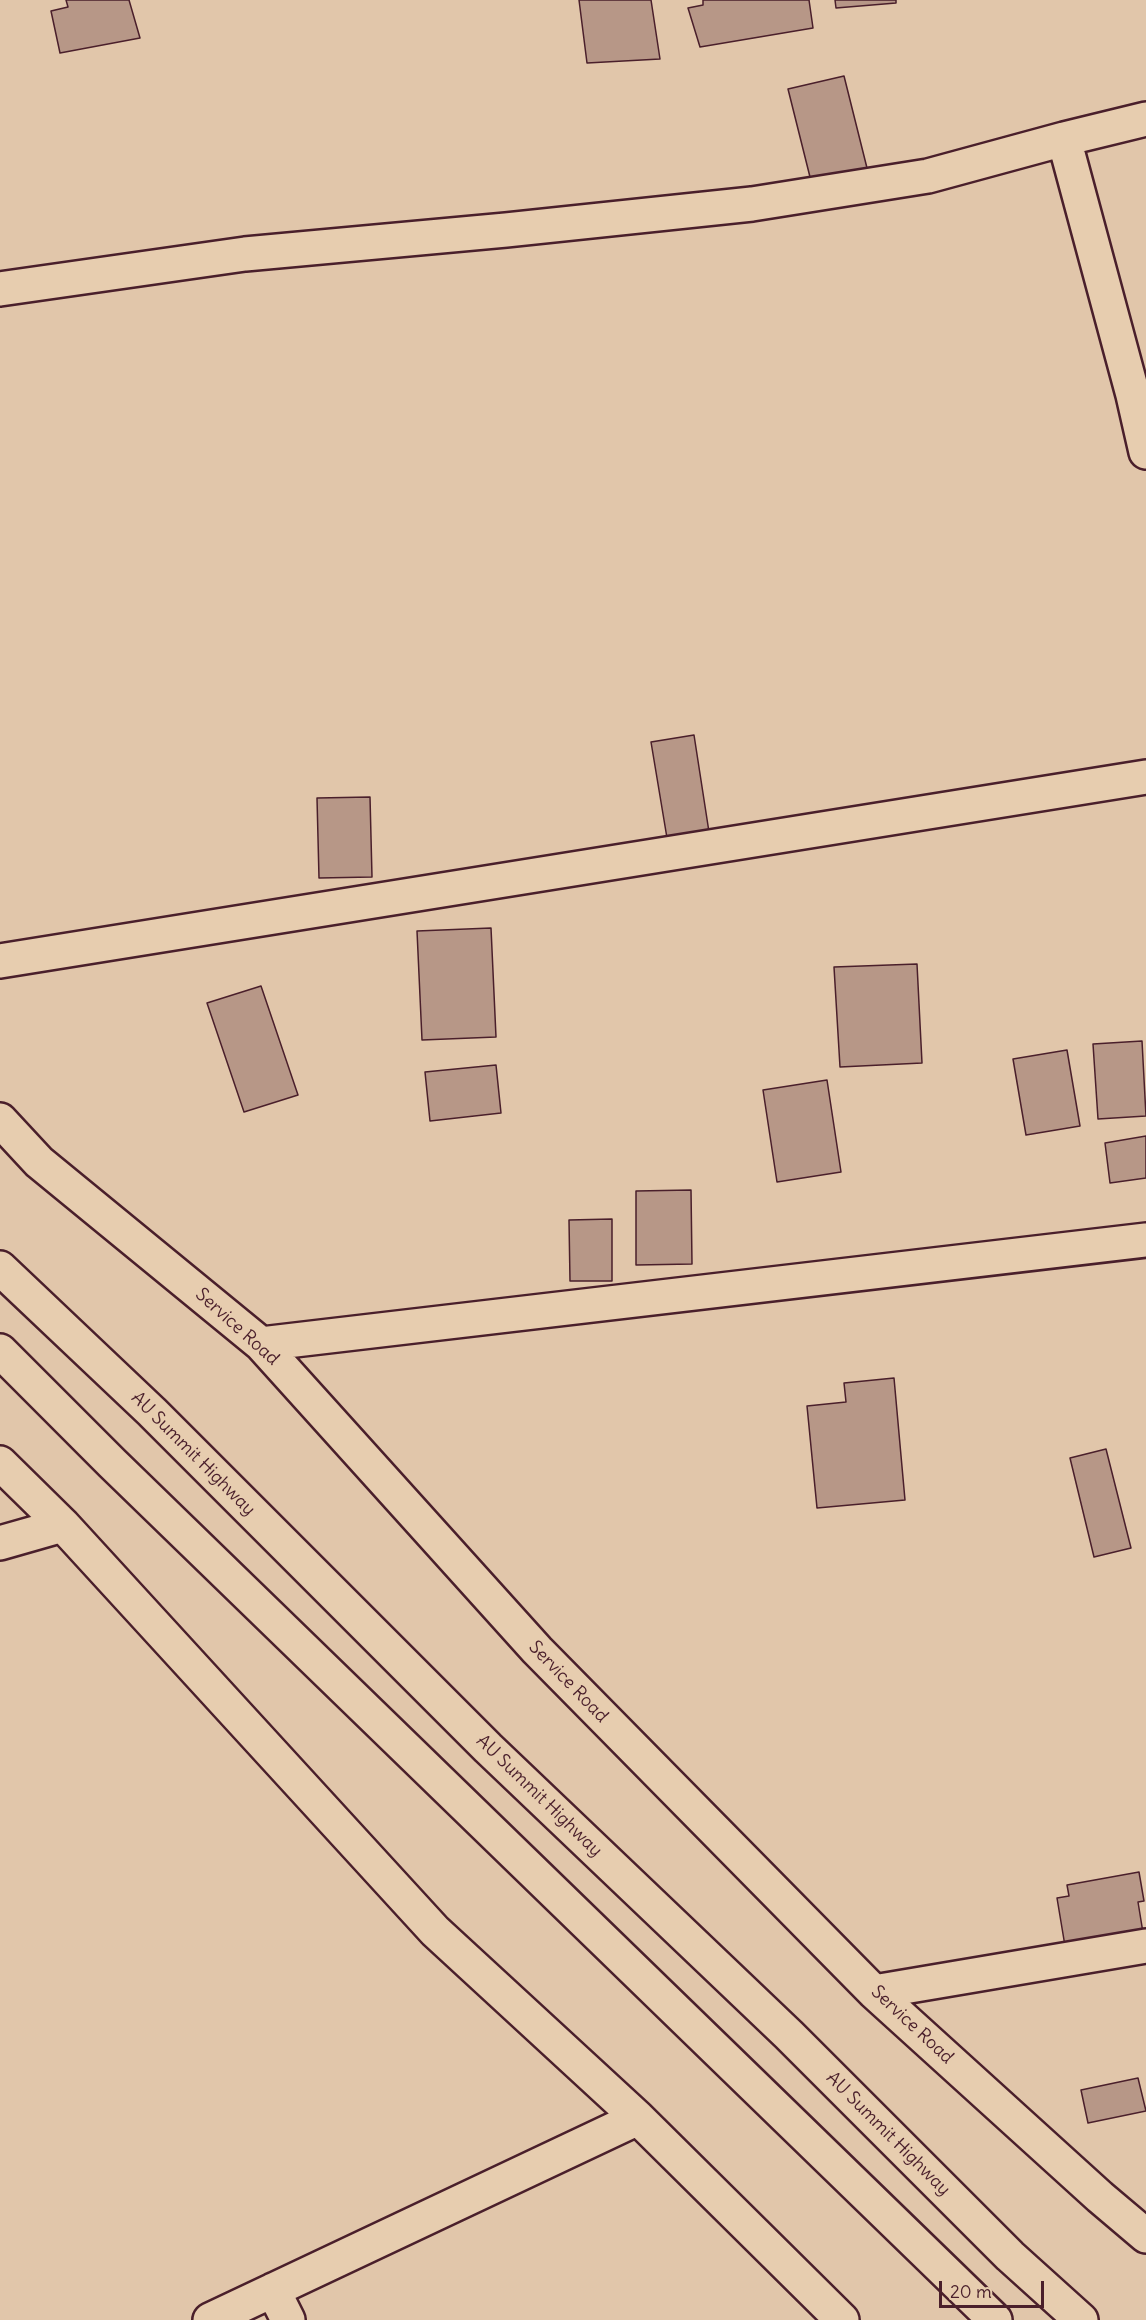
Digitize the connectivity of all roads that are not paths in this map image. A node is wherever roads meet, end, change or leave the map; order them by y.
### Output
1 (1146, 119) edge
2 (1064, 139) junction
3 (0, 289) edge
4 (1146, 452) edge
5 (1146, 777) edge
6 (0, 961) edge
7 (0, 1120) edge
8 (1146, 1240) edge
9 (0, 1268) edge
10 (261, 1344) junction
11 (0, 1350) edge
12 (0, 1463) edge
13 (63, 1525) junction
14 (0, 1543) edge
15 (1146, 1946) edge
16 (874, 1992) junction
17 (638, 2118) junction
18 (1146, 2236) edge
19 (273, 2290) junction
20 (210, 2320) edge
21 (288, 2320) edge
22 (842, 2320) edge
23 (994, 2320) edge
24 (1081, 2320) edge

1 - 2 street
2 - 3 street
2 - 4 street
5 - 6 street
7 - 10 street, Service Road
8 - 10 street
9 - 24 street, AU Summit Highway
10 - 16 street, Service Road
11 - 23 street
12 - 13 street
13 - 14 street
13 - 17 street
15 - 16 street
16 - 18 street, Service Road
17 - 19 street
17 - 22 street
19 - 20 street
19 - 21 street

